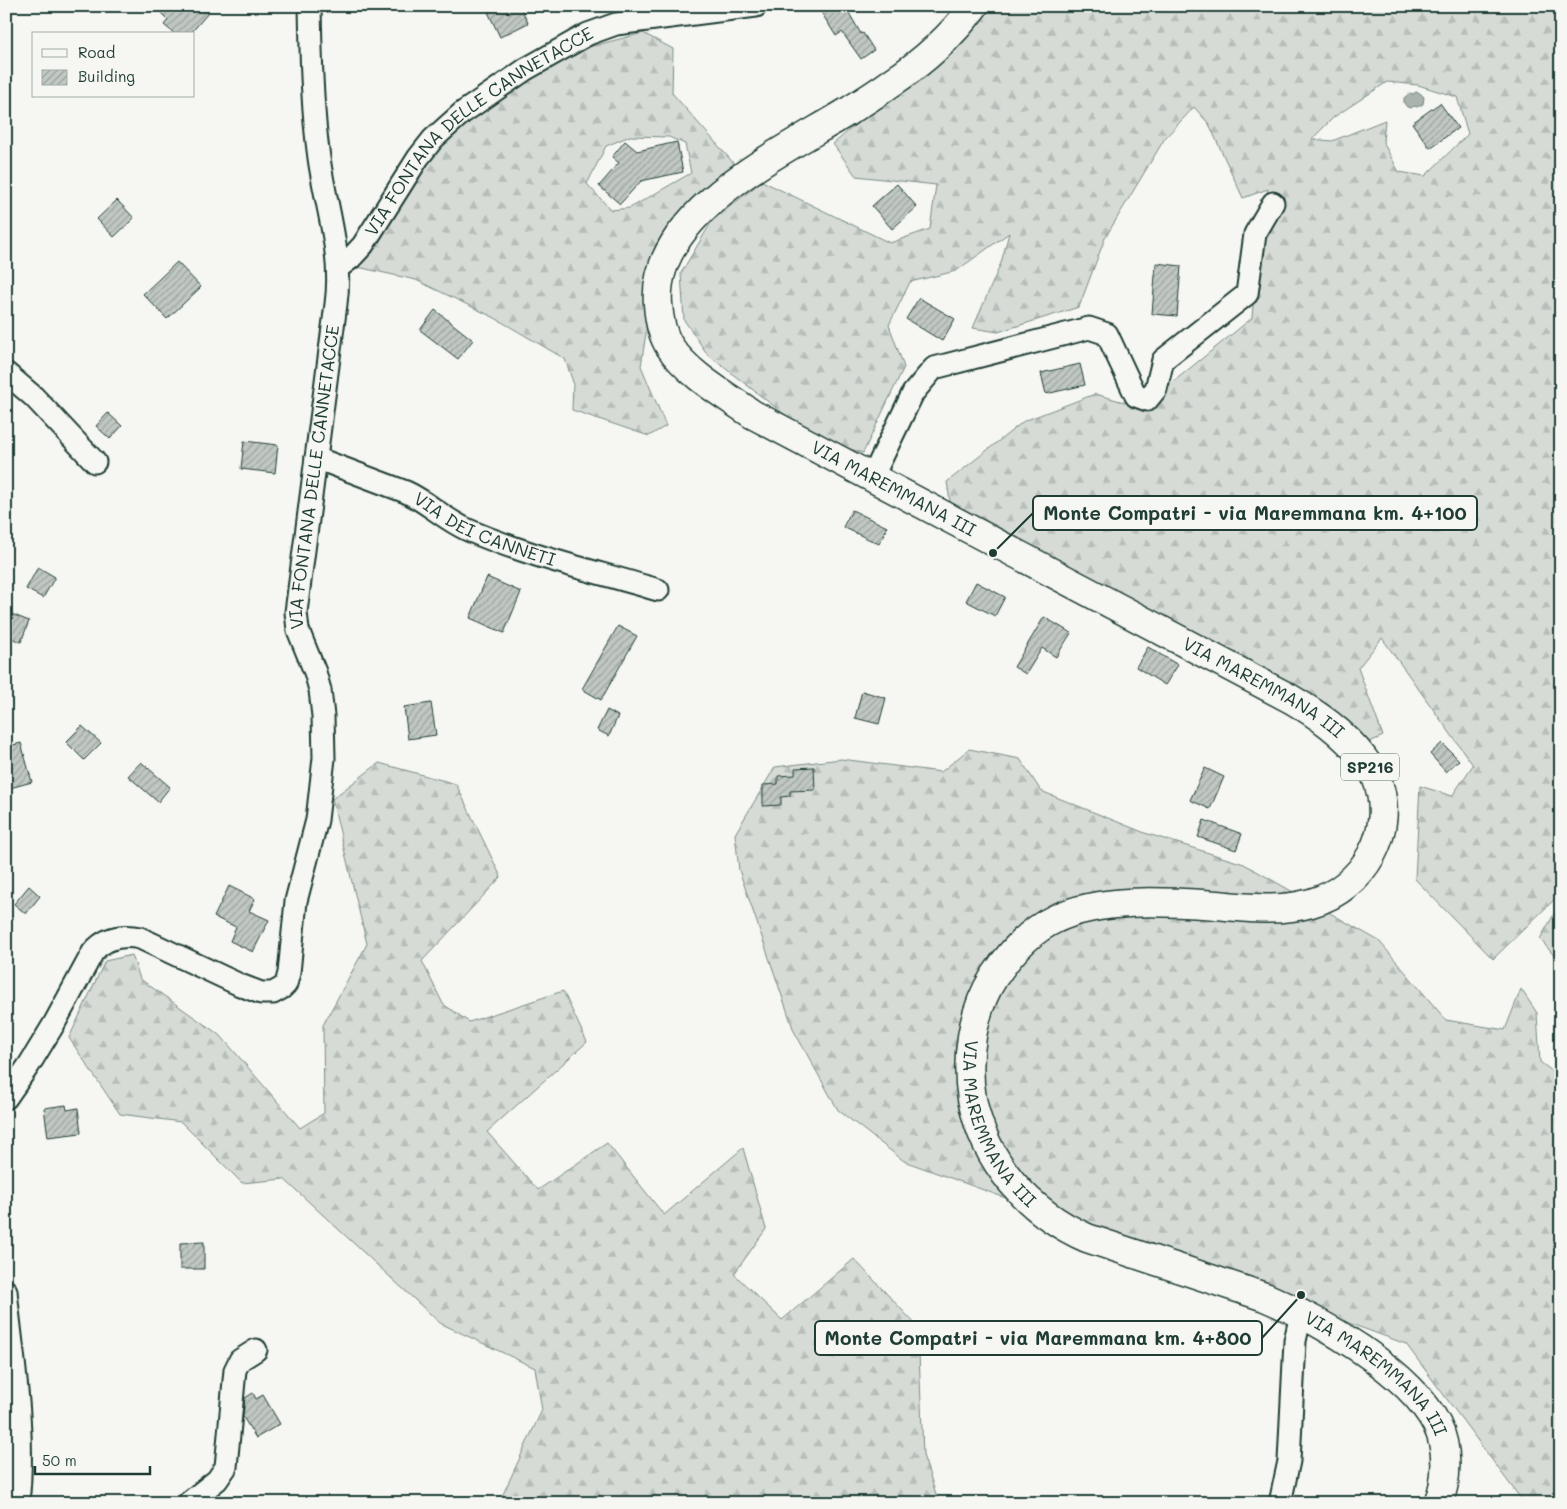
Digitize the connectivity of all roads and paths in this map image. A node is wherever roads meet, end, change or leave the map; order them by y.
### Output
1 (310, 6) edge
2 (756, 6) edge
3 (974, 6) edge
4 (1273, 203) dead end
5 (338, 268) junction
6 (6, 373) edge
7 (316, 458) junction
8 (95, 462) dead end
9 (872, 478) junction
10 (658, 590) dead end
11 (6, 1098) edge
12 (6, 1291) edge
13 (1301, 1314) junction
14 (256, 1350) dead end
15 (18, 1503) edge
16 (188, 1503) edge
17 (1280, 1503) edge
18 (1438, 1503) edge

1 - 5 street, VIA FONTANA DELLE CANNETACCE
2 - 5 street, VIA FONTANA DELLE CANNETACCE
3 - 9 main road, VIA MAREMMANA III / SP216
4 - 9 street
5 - 7 street, VIA FONTANA DELLE CANNETACCE
6 - 8 street
7 - 10 street, VIA DEI CANNETI
7 - 11 street, VIA FONTANA DELLE CANNETACCE
9 - 13 main road, VIA MAREMMANA III / SP216
12 - 15 street
13 - 17 street
13 - 18 main road, VIA MAREMMANA III / SP216
14 - 16 street

